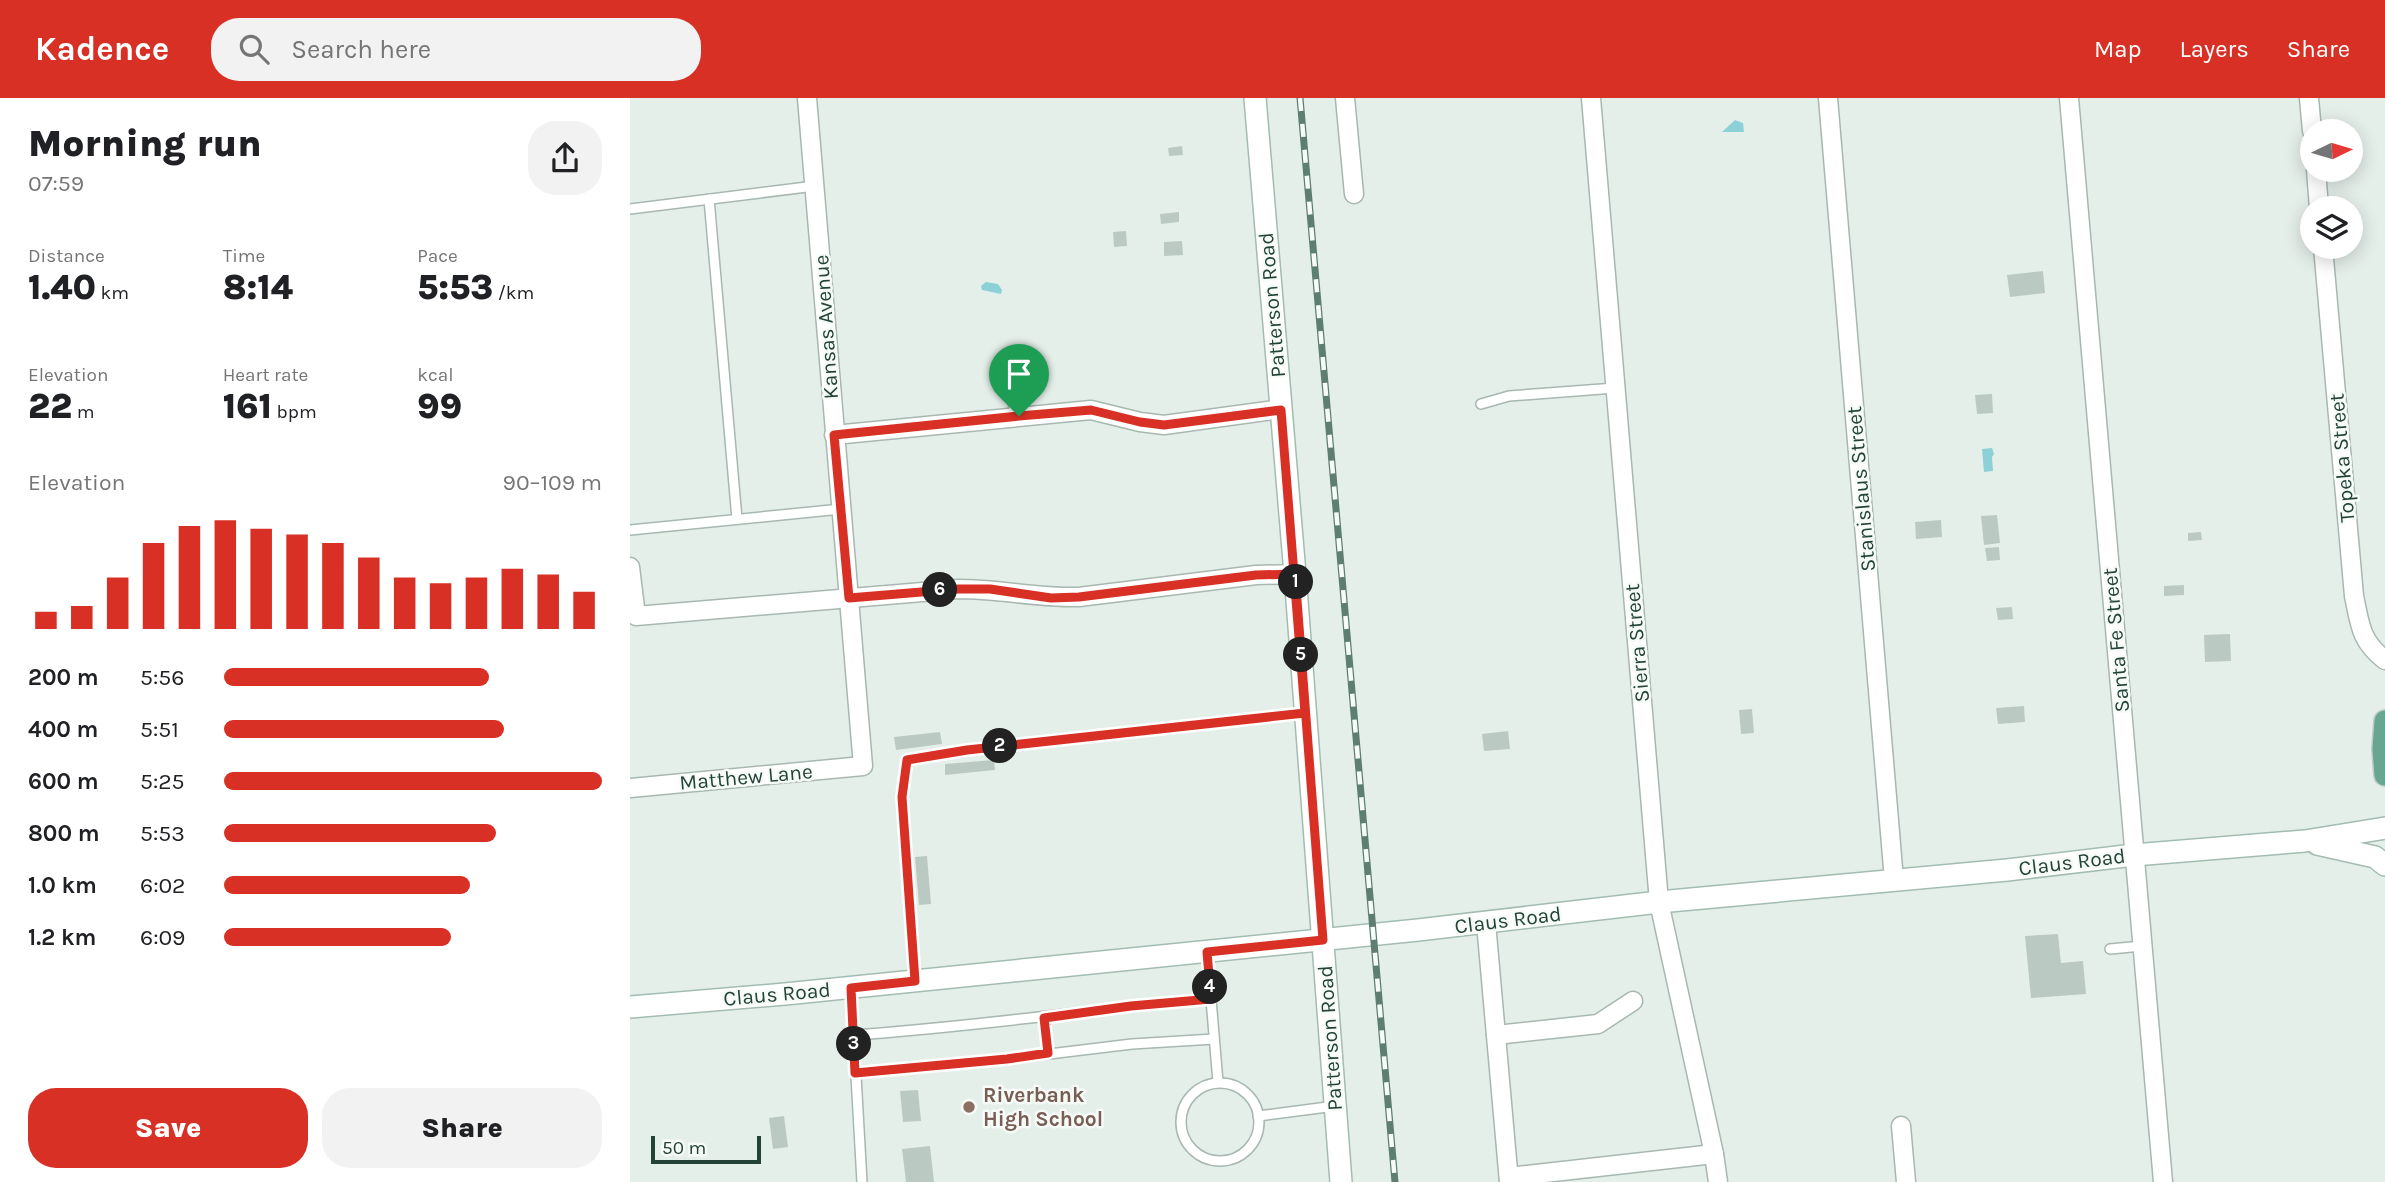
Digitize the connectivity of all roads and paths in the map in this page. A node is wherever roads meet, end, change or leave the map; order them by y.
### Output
1 (807, 98) edge
2 (1255, 98) edge
3 (1345, 98) edge
4 (1591, 98) edge
5 (1828, 98) edge
6 (2069, 98) edge
7 (2309, 98) edge
8 (2311, 119) edge
9 (815, 186) junction
10 (1354, 194) dead end
11 (709, 200) junction
12 (630, 209) edge
13 (2324, 259) edge
14 (1015, 363) dead end
15 (1615, 388) junction
16 (1481, 404) dead end
17 (1281, 410) junction
18 (1019, 416) junction
19 (834, 435) junction
20 (841, 509) junction
21 (737, 519) junction
22 (630, 530) edge
23 (630, 567) edge
24 (1295, 574) junction
25 (849, 598) junction
26 (2385, 660) edge
27 (1305, 713) junction
28 (2385, 721) edge
29 (863, 766) joint
30 (2385, 775) edge
31 (630, 788) edge
32 (2385, 828) edge
33 (2305, 841) junction
34 (2134, 855) junction
35 (2385, 865) edge
36 (1894, 880) junction
37 (1658, 902) junction
38 (1486, 923) junction
39 (1323, 940) junction
40 (2142, 946) junction
41 (2109, 949) dead end
42 (1207, 952) junction
43 (915, 981) junction
44 (851, 988) junction
45 (1211, 999) junction
46 (1633, 1001) dead end
47 (630, 1007) edge
48 (1044, 1018) junction
49 (854, 1035) junction
50 (1496, 1035) junction
51 (1214, 1039) junction
52 (1048, 1053) junction
53 (855, 1073) junction
54 (1218, 1082) junction
55 (1335, 1106) junction
56 (1258, 1116) junction
57 (1901, 1126) dead end
58 (1714, 1154) junction
59 (1509, 1179) edge
60 (862, 1182) edge
61 (1341, 1182) edge
62 (1718, 1182) edge
63 (1906, 1182) edge
64 (2163, 1182) edge

1 - 9 street, Kansas Avenue
2 - 17 main road, Patterson Road
3 - 10 street
4 - 15 street, Sierra Street
5 - 36 street, Stanislaus Street
6 - 34 street, Santa Fe Street
7 - 8 street
9 - 11 lane
9 - 19 street, Kansas Avenue
11 - 12 lane
11 - 21 lane
13 - 26 street, Topeka Street
14 - 18 street
15 - 16 lane
15 - 37 street, Sierra Street
17 - 18 street
17 - 24 main road, Patterson Road
18 - 19 street
19 - 20 street, Kansas Avenue
20 - 21 lane
20 - 25 street, Kansas Avenue
21 - 22 lane
23 - 25 street
24 - 25 street
24 - 27 main road, Patterson Road
25 - 29 street, Kansas Avenue
27 - 39 main road, Patterson Road
27 - 43 lane
28 - 30 main road
29 - 31 street, Matthew Lane
32 - 33 main road, Claus Road
33 - 34 main road, Claus Road
33 - 35 main road
34 - 36 main road, Claus Road
34 - 40 street, Santa Fe Street
36 - 37 main road, Claus Road
37 - 38 main road, Claus Road
37 - 58 street, Sierra Street
38 - 39 main road, Claus Road
38 - 50 street
39 - 42 main road, Claus Road
39 - 55 main road, Patterson Road
40 - 41 lane
40 - 64 street, Santa Fe Street
42 - 43 main road, Claus Road
42 - 45 lane
43 - 44 main road, Claus Road
44 - 47 main road, Claus Road
44 - 49 lane
45 - 48 lane
45 - 51 lane
46 - 50 street
48 - 49 lane
48 - 52 lane
49 - 53 lane
50 - 59 street
51 - 52 lane
51 - 54 lane
52 - 53 lane
53 - 60 lane
54 - 56 lane
54 - 56 lane
55 - 56 lane
55 - 61 main road, Patterson Road
57 - 63 street
58 - 59 street
58 - 62 street, Sierra Street

